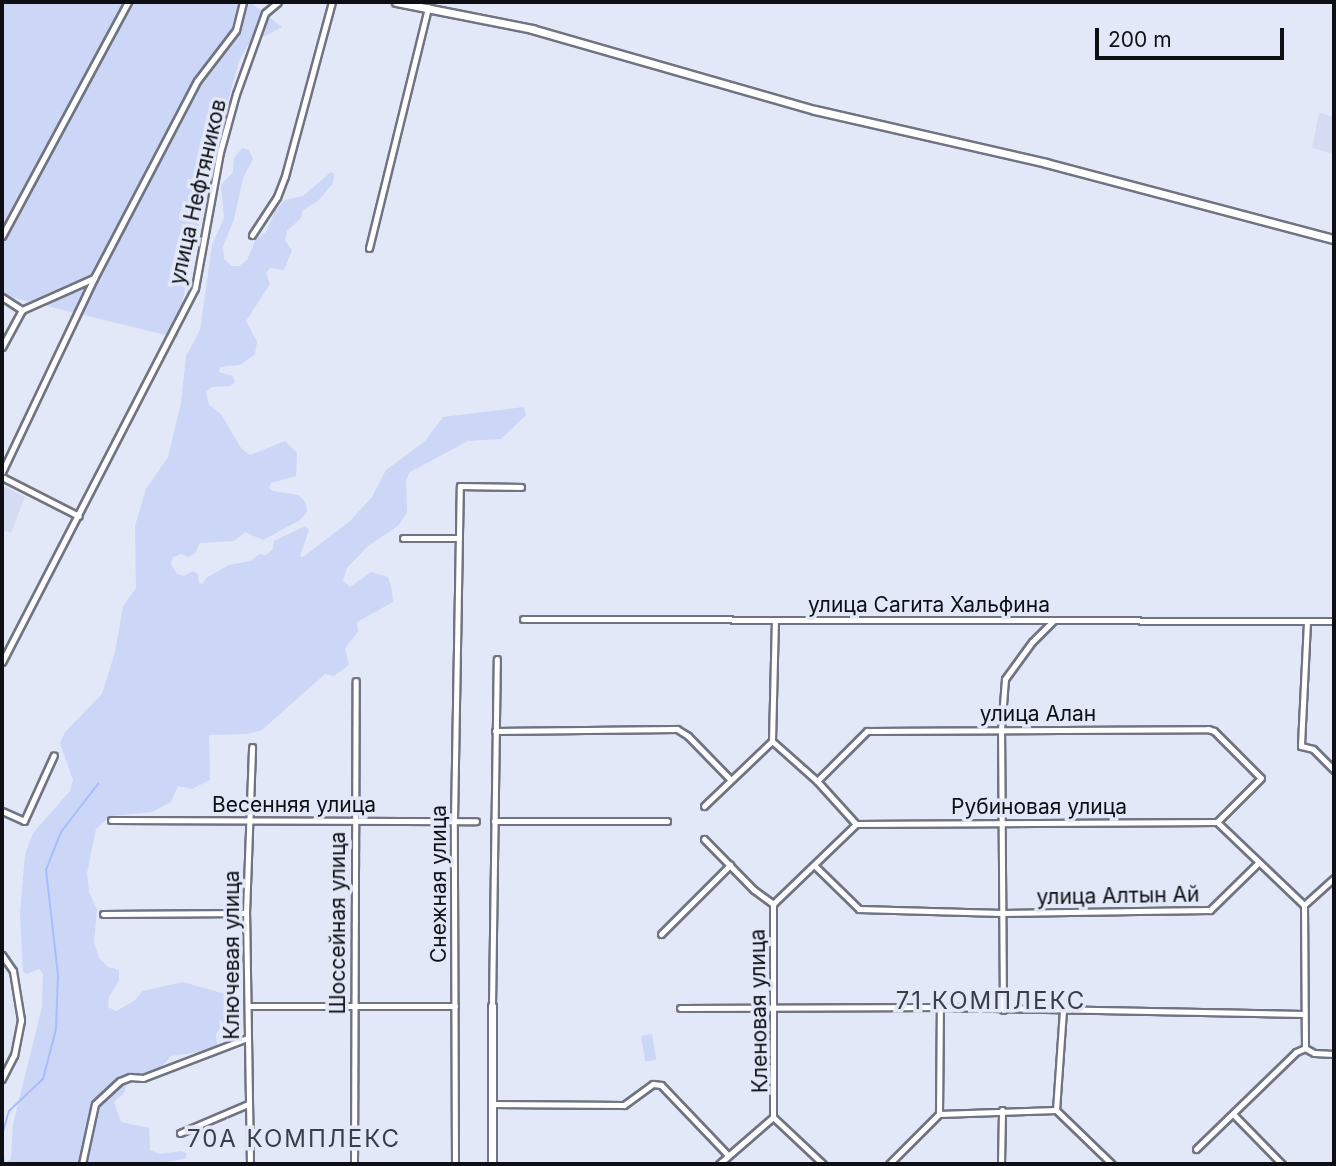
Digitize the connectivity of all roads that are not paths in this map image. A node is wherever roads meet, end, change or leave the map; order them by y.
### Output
1 (128, 2) edge
2 (243, 2) edge
3 (278, 2) edge
4 (332, 2) edge
5 (396, 2) edge
6 (428, 7) junction
7 (252, 235) dead end
8 (2, 236) edge
9 (1334, 239) edge
10 (369, 248) dead end
11 (94, 278) junction
12 (2, 297) edge
13 (22, 310) junction
14 (2, 347) edge
15 (2, 475) edge
16 (521, 487) dead end
17 (79, 516) junction
18 (403, 538) dead end
19 (459, 538) junction
20 (523, 620) dead end
21 (775, 621) junction
22 (1053, 621) junction
23 (1334, 621) edge
24 (1307, 622) junction
25 (497, 659) dead end
26 (2, 662) edge
27 (356, 681) dead end
28 (1001, 730) junction
29 (495, 731) junction
30 (772, 741) junction
31 (252, 747) dead end
32 (54, 755) dead end
33 (1334, 770) edge
34 (730, 779) junction
35 (817, 780) junction
36 (704, 806) dead end
37 (2, 811) edge
38 (111, 820) dead end
39 (249, 820) junction
40 (454, 820) junction
41 (476, 821) dead end
42 (494, 821) junction
43 (667, 821) dead end
44 (355, 822) junction
45 (1217, 822) junction
46 (1002, 823) junction
47 (856, 824) junction
48 (704, 839) dead end
49 (1258, 863) junction
50 (730, 865) junction
51 (814, 865) junction
52 (1334, 878) edge
53 (773, 904) junction
54 (1304, 905) junction
55 (246, 913) junction
56 (1002, 913) junction
57 (103, 914) dead end
58 (661, 934) dead end
59 (2, 955) edge
60 (353, 1004) junction
61 (248, 1006) junction
62 (455, 1006) junction
63 (492, 1006) joint
64 (940, 1007) junction
65 (680, 1008) dead end
66 (774, 1010) junction
67 (1003, 1010) junction
68 (1063, 1011) junction
69 (1303, 1014) junction
70 (247, 1038) junction
71 (1305, 1048) junction
72 (1334, 1054) edge
73 (2, 1079) edge
74 (248, 1104) junction
75 (492, 1104) junction
76 (1002, 1110) junction
77 (1056, 1110) junction
78 (939, 1114) junction
79 (1233, 1114) junction
80 (773, 1117) junction
81 (180, 1133) dead end
82 (1196, 1149) dead end
83 (728, 1155) junction
84 (82, 1164) edge
85 (250, 1164) edge
86 (354, 1164) edge
87 (456, 1164) edge
88 (492, 1164) edge
89 (719, 1164) edge
90 (823, 1164) edge
91 (889, 1164) edge
92 (1001, 1164) edge
93 (1112, 1164) edge
94 (1282, 1164) edge

1 - 8 street
2 - 11 street
3 - 17 street, улица Нефтяников
4 - 7 street
5 - 6 street
6 - 9 street
6 - 10 street
11 - 13 street
11 - 15 street
12 - 13 street
13 - 14 street
15 - 17 street
16 - 19 street, Снежная улица
17 - 26 street, улица Нефтяников
18 - 19 street
19 - 40 street, Снежная улица
20 - 21 street, улица Сагита Хальфина
21 - 22 street, улица Сагита Хальфина
21 - 30 street
22 - 24 street, улица Сагита Хальфина
22 - 28 street
23 - 24 street, улица Сагита Хальфина
24 - 33 street
25 - 29 street
27 - 44 street, Шоссейная улица
28 - 35 street, улица Алан
28 - 45 street, улица Алан
28 - 46 street
29 - 34 street
29 - 42 street
30 - 34 street
30 - 35 street
31 - 39 street, Ключевая улица
32 - 37 street
34 - 36 street
35 - 47 street
38 - 39 street, Весенняя улица
39 - 44 street, Весенняя улица
39 - 55 street, Ключевая улица
40 - 41 street, Весенняя улица
40 - 44 street, Весенняя улица
40 - 62 street, Снежная улица
42 - 43 street
42 - 63 street
44 - 60 street, Шоссейная улица
45 - 46 street, Рубиновая улица
45 - 49 street
46 - 47 street, Рубиновая улица
46 - 56 street
47 - 51 street
48 - 50 street
49 - 54 street
49 - 56 street, улица Алтын Ай
50 - 53 street
50 - 58 street
51 - 53 street
51 - 56 street, улица Алтын Ай
52 - 54 street
53 - 66 street, Кленовая улица
54 - 69 street
55 - 57 street
55 - 61 street, Ключевая улица
56 - 67 street
59 - 73 street
60 - 61 street
60 - 62 street
60 - 86 street, Шоссейная улица
61 - 70 street, Ключевая улица
62 - 87 street, Снежная улица
63 - 75 street
64 - 66 street
64 - 67 street
64 - 78 street
65 - 66 street
66 - 80 street, Кленовая улица
67 - 68 street
68 - 69 street
68 - 77 street
69 - 71 street
70 - 74 street, Ключевая улица
70 - 84 street
71 - 72 street
71 - 79 street
74 - 81 street
74 - 85 street, Ключевая улица
75 - 83 street
75 - 88 street
76 - 77 street
76 - 78 street
76 - 92 street
77 - 93 street
78 - 91 street
79 - 82 street
79 - 94 street
80 - 83 street
80 - 90 street
83 - 89 street

